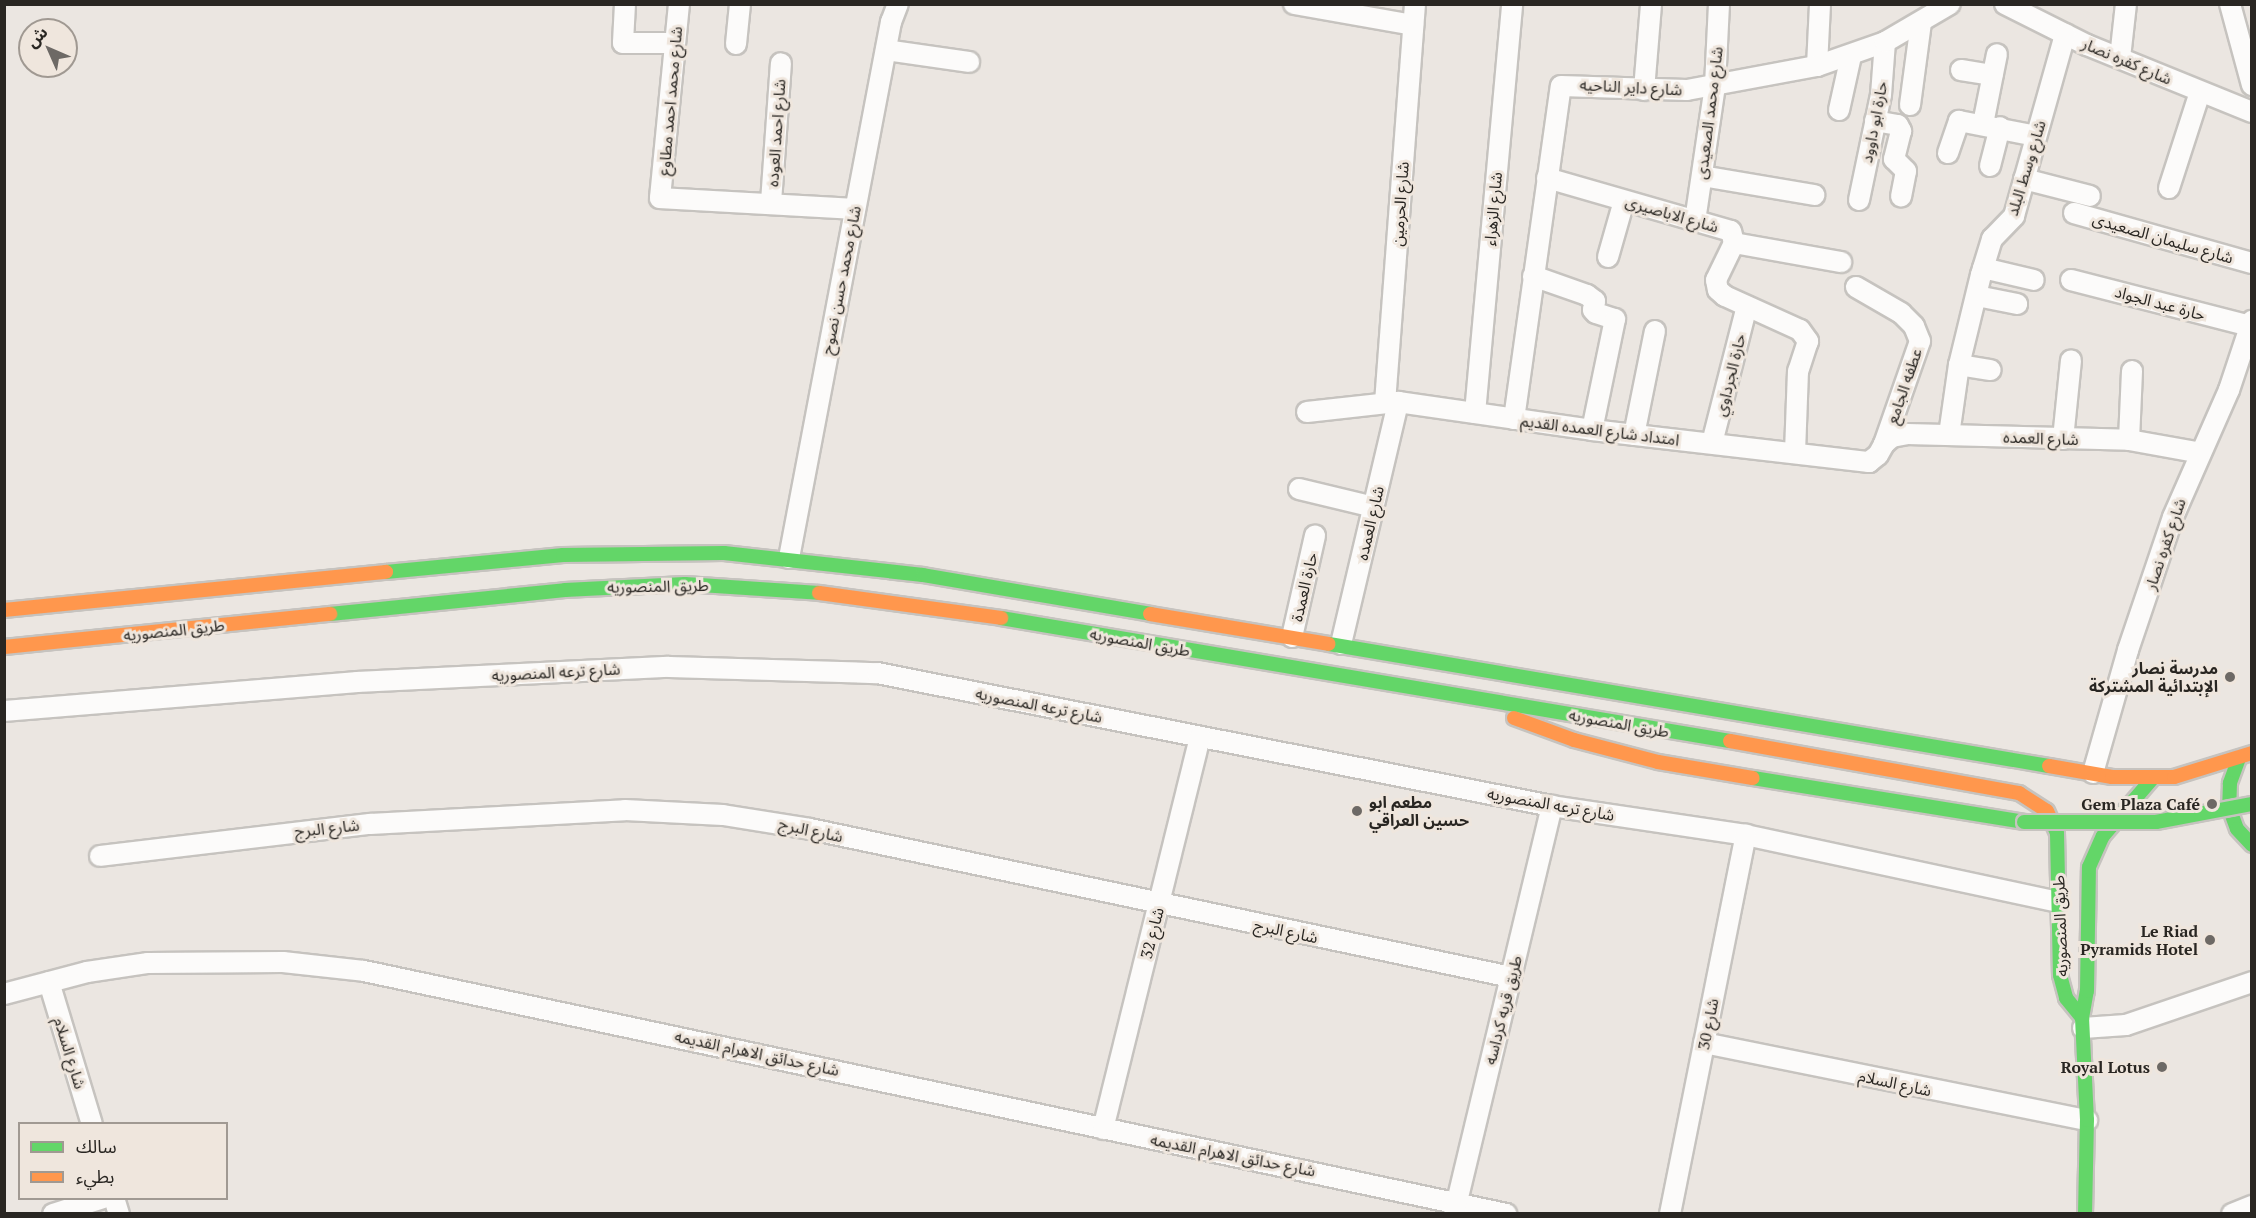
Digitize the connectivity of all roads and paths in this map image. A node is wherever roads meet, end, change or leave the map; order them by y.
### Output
1 (625, 4) edge
2 (679, 4) edge
3 (740, 4) edge
4 (898, 4) edge
5 (1294, 4) edge
6 (1415, 4) edge
7 (1512, 4) edge
8 (1651, 4) edge
9 (1719, 4) edge
10 (1820, 4) edge
11 (1950, 4) edge
12 (2005, 4) edge
13 (2126, 4) edge
14 (2230, 4) edge
15 (2029, 10) edge
16 (1921, 23) junction
17 (1413, 25) junction
18 (2065, 34) junction
19 (1885, 42) junction
20 (675, 43) junction
21 (736, 44) dead end
22 (886, 50) junction
23 (1997, 54) dead end
24 (1851, 56) junction
25 (2120, 58) junction
26 (969, 62) dead end
27 (780, 63) dead end
28 (1817, 66) junction
29 (1961, 70) dead end
30 (1993, 75) junction
31 (2252, 85) edge
32 (1715, 86) junction
33 (1644, 90) junction
34 (2200, 92) junction
35 (1910, 105) dead end
36 (1839, 110) dead end
37 (2252, 112) edge
38 (1875, 121) junction
39 (1992, 126) junction
40 (2036, 136) junction
41 (1948, 153) dead end
42 (1990, 166) dead end
43 (1702, 176) junction
44 (1547, 178) junction
45 (2024, 179) junction
46 (2169, 188) dead end
47 (1814, 195) dead end
48 (1901, 196) dead end
49 (2090, 196) dead end
50 (1859, 200) dead end
51 (1624, 201) junction
52 (771, 202) junction
53 (855, 209) junction
54 (2074, 213) dead end
55 (1695, 221) junction
56 (1734, 243) junction
57 (1608, 257) dead end
58 (1841, 262) dead end
59 (2252, 263) edge
60 (1983, 268) junction
61 (1533, 276) junction
62 (2034, 280) dead end
63 (2071, 280) dead end
64 (1856, 287) dead end
65 (1977, 296) junction
66 (2018, 304) dead end
67 (1747, 306) junction
68 (2251, 324) edge
69 (1655, 331) dead end
70 (2071, 360) dead end
71 (1959, 364) junction
72 (1991, 370) dead end
73 (2132, 372) dead end
74 (1392, 403) junction
75 (1307, 412) dead end
76 (1475, 413) junction
77 (1514, 419) junction
78 (1592, 430) junction
79 (1634, 435) junction
80 (1948, 435) junction
81 (2063, 439) junction
82 (2129, 440) junction
83 (1712, 443) junction
84 (1884, 444) junction
85 (1796, 453) junction
86 (2200, 453) junction
87 (1299, 489) dead end
88 (1374, 507) junction
89 (1315, 536) dead end
90 (789, 558) junction
91 (94, 601) junction
92 (4, 610) edge
93 (1292, 637) junction
94 (98, 638) junction
95 (1341, 644) junction
96 (4, 647) edge
97 (1468, 697) junction
98 (4, 711) edge
99 (1200, 737) junction
100 (2245, 756) edge
101 (2093, 773) junction
102 (2152, 779) junction
103 (2252, 804) edge
104 (1552, 806) junction
105 (1746, 835) junction
106 (2252, 845) edge
107 (100, 856) dead end
108 (2058, 902) junction
109 (1159, 905) junction
110 (1511, 977) junction
111 (49, 982) junction
112 (2252, 982) edge
113 (4, 994) edge
114 (2083, 1023) junction
115 (1704, 1042) junction
116 (2087, 1120) junction
117 (91, 1122) edge
118 (1103, 1129) junction
119 (97, 1200) edge
120 (2252, 1206) edge
121 (1455, 1208) edge
122 (53, 1214) edge
123 (1506, 1214) edge
124 (1670, 1214) edge
125 (2085, 1214) edge
126 (2232, 1214) edge

1 - 20 street
2 - 20 street, شارع محمد احمد مطاوع
3 - 21 street
4 - 22 street, شارع محمد حسن نصوح
5 - 17 street
6 - 17 street, شارع الحرمين
7 - 76 street, شارع الزهراء
8 - 33 street
9 - 32 street, شارع محمد الصعيدى
10 - 28 street
11 - 16 street, شارع داير الناحيه
12 - 15 street, شارع كفره نصار
13 - 25 street
14 - 31 street
15 - 18 street, شارع كفره نصار
16 - 19 street, شارع داير الناحيه
16 - 35 street
17 - 74 street, شارع الحرمين
18 - 25 street, شارع كفره نصار
18 - 40 street, شارع وسط البلد
19 - 24 street, شارع داير الناحيه
19 - 38 street, حارة ابو داوود
20 - 52 street, شارع محمد احمد مطاوع
22 - 26 street
22 - 53 street, شارع محمد حسن نصوح
23 - 30 street
24 - 28 street, شارع داير الناحيه
24 - 36 street
25 - 34 street, شارع كفره نصار
27 - 52 street, شارع احمد العوده
28 - 32 street, شارع داير الناحيه
29 - 30 street
30 - 39 street
32 - 33 street, شارع داير الناحيه
32 - 43 street, شارع محمد الصعيدى
33 - 44 street, شارع داير الناحيه
34 - 37 street, شارع كفره نصار
34 - 46 street
38 - 48 street
38 - 50 street, حارة ابو داوود
39 - 40 street
39 - 41 street
39 - 42 street
40 - 45 street, شارع وسط البلد
43 - 47 street
43 - 55 street, شارع محمد الصعيدى
44 - 51 street, شارع الاباصيرى
44 - 61 street, شارع داير الناحيه
45 - 49 street
45 - 60 street, شارع وسط البلد
51 - 55 street, شارع الاباصيرى
51 - 57 street
52 - 53 street
53 - 90 street, شارع محمد حسن نصوح
54 - 59 street, شارع سليمان الصعيدى
55 - 56 street, شارع الاباصيرى
56 - 58 street
56 - 67 street, شارع الاباصيرى
60 - 62 street
60 - 65 street, شارع وسط البلد
61 - 77 street, شارع داير الناحيه
61 - 78 street
63 - 68 street, حارة عبد الجواد
64 - 84 street, عطفه الجامع
65 - 66 street
65 - 71 street, شارع وسط البلد
67 - 83 street, حارة الجرداوي
67 - 85 street, شارع الاباصيرى
68 - 86 street, شارع كفره نصار
69 - 79 street
70 - 81 street
71 - 72 street
71 - 80 street, شارع وسط البلد
73 - 82 street
74 - 75 street, امتداد شارع العمده القديم
74 - 76 street, امتداد شارع العمده القديم
74 - 88 street, شارع العمده
76 - 77 street, امتداد شارع العمده القديم
77 - 78 street, امتداد شارع العمده القديم
78 - 79 street, امتداد شارع العمده القديم
79 - 83 street, امتداد شارع العمده القديم
80 - 81 street, شارع العمده
80 - 84 street, شارع العمده
81 - 82 street, شارع العمده
82 - 86 street, شارع العمده
83 - 85 street, امتداد شارع العمده القديم
84 - 85 street, امتداد شارع العمده القديم
86 - 101 street, شارع كفره نصار
87 - 88 street
88 - 95 street, شارع العمده
89 - 93 street, حارة العمدة
90 - 91 main road, طريق المنصوريه
90 - 93 main road, طريق المنصوريه
91 - 92 main road, طريق المنصوريه
91 - 94 main road
93 - 95 main road, طريق المنصوريه
94 - 96 main road, طريق المنصوريه
94 - 97 main road, طريق المنصوريه
95 - 101 main road, طريق المنصوريه
97 - 103 main road, bridge
97 - 108 main road, طريق المنصوريه
98 - 99 street, شارع ترعه المنصوريه
99 - 104 street, شارع ترعه المنصوريه
99 - 109 street, شارع 32
100 - 102 main road, طريق المنصوريه
100 - 106 main road
101 - 102 main road, طريق المنصوريه
102 - 114 main road
104 - 105 street, شارع ترعه المنصوريه
104 - 110 street, طريق قريه كرداسه
105 - 108 street, شارع ترعه المنصوريه
105 - 115 street, شارع 30
107 - 109 street, شارع البرج
108 - 114 main road, طريق المنصوريه
109 - 110 street, شارع البرج
109 - 118 street, شارع 32
110 - 121 street, طريق قريه كرداسه
111 - 113 street, شارع حدائق الاهرام القديمه
111 - 117 street, شارع السلام
111 - 118 street, شارع حدائق الاهرام القديمه
112 - 114 street
114 - 116 main road
115 - 116 street, شارع السلام
115 - 124 street, شارع 30
116 - 125 main road
118 - 121 street, شارع حدائق الاهرام القديمه
119 - 122 street
120 - 126 street
121 - 123 street, شارع حدائق الاهرام القديمه

